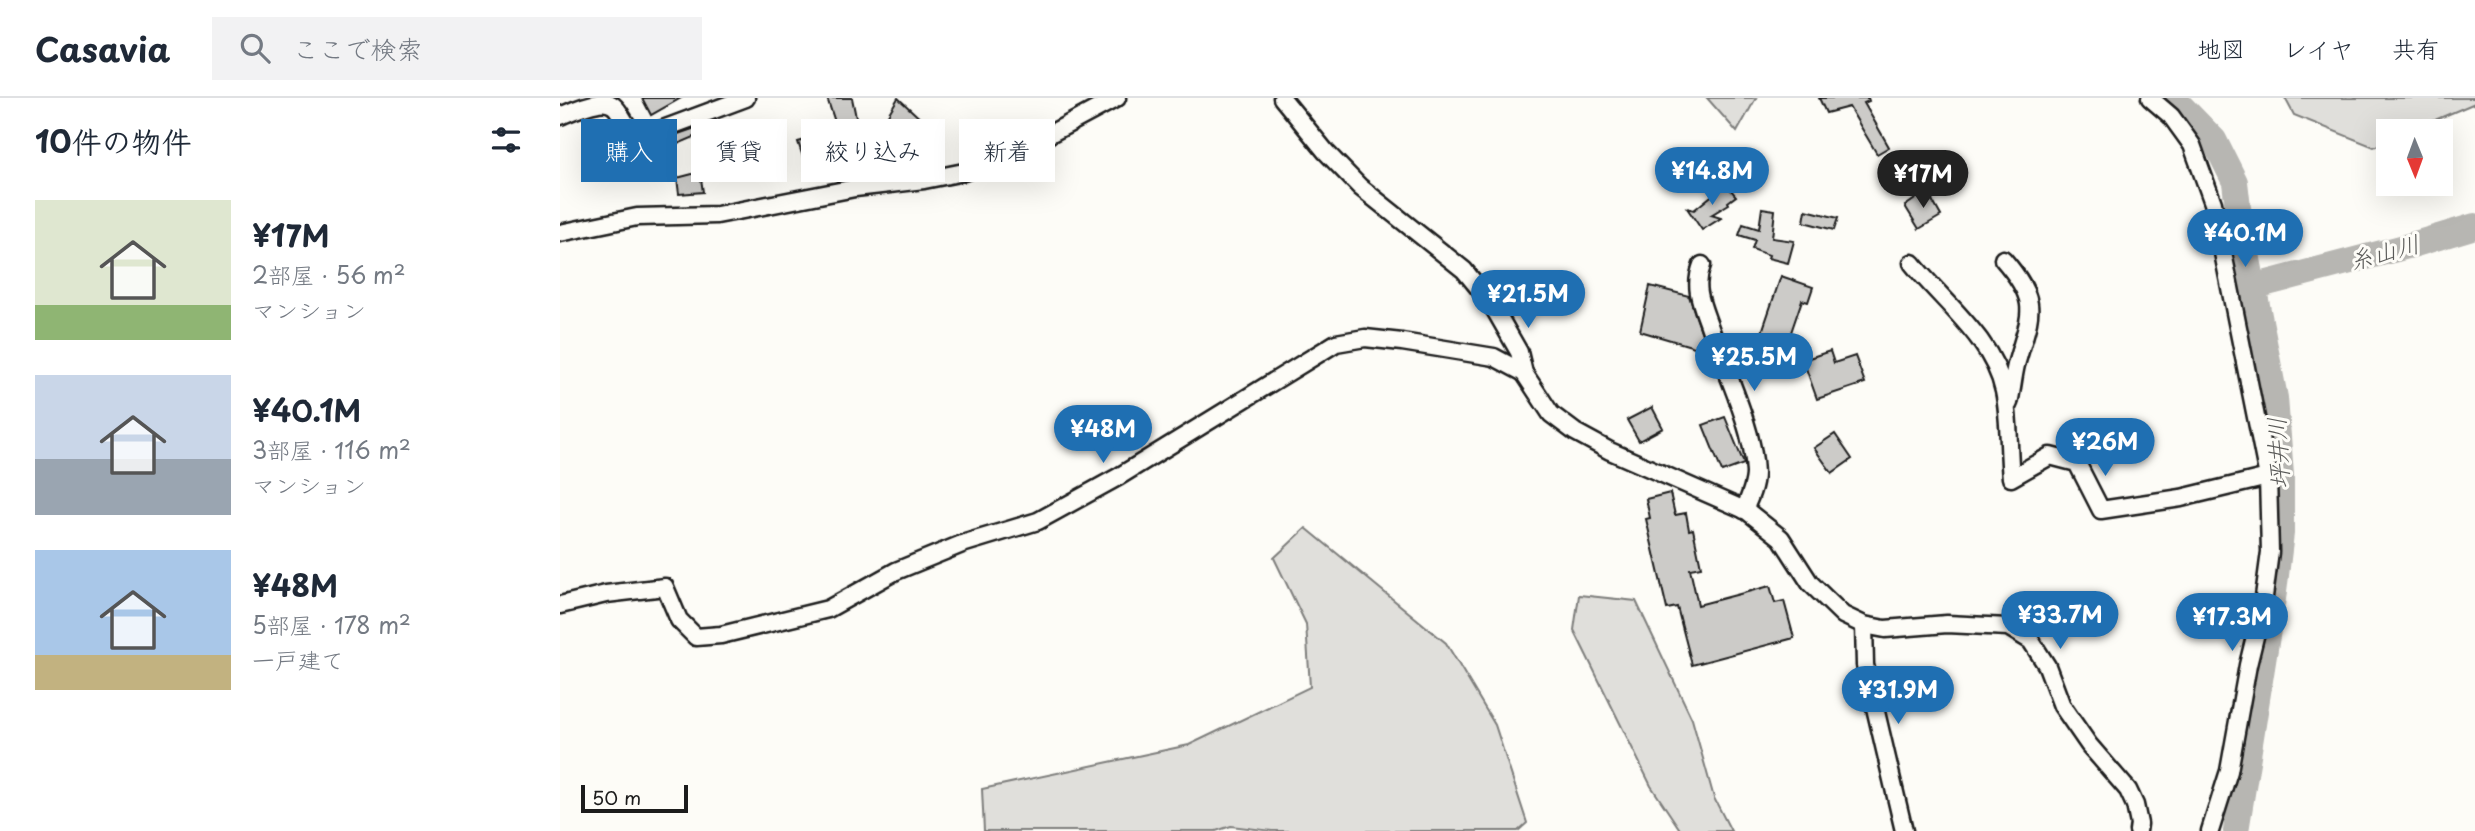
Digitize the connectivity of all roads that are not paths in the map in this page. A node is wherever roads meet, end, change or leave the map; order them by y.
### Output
1 (746, 98) edge
2 (1117, 98) edge
3 (1282, 98) edge
4 (2150, 98) edge
5 (560, 116) edge
6 (560, 233) edge
7 (2003, 259) dead end
8 (1912, 263) dead end
9 (1702, 265) dead end
10 (1524, 373) junction
11 (2007, 413) junction
12 (2268, 477) junction
13 (1744, 510) junction
14 (560, 605) edge
15 (1864, 625) junction
16 (1904, 831) edge
17 (2138, 831) edge
18 (2210, 831) edge

1 - 5 street
2 - 6 street
3 - 10 street
4 - 12 street
7 - 11 street
8 - 11 street
9 - 13 street
10 - 13 street
10 - 14 street
11 - 12 street
12 - 18 street
13 - 15 street
15 - 16 street
15 - 17 street

